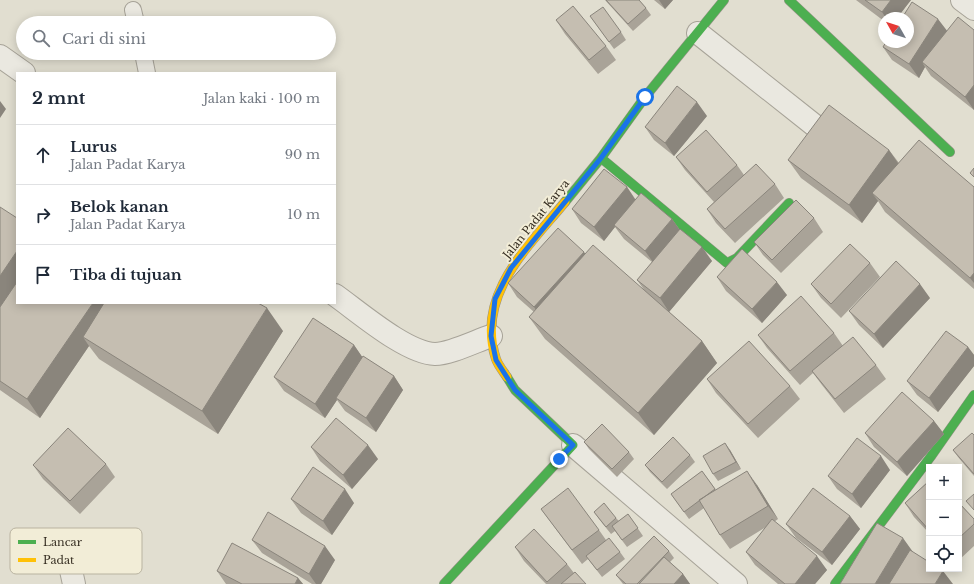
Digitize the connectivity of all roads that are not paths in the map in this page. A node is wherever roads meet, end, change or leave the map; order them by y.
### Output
1 (724, 0) edge
2 (789, 0) edge
3 (962, 0) edge
4 (974, 9) edge
5 (698, 32) junction
6 (0, 56) edge
7 (144, 60) edge
8 (23, 72) edge
9 (147, 72) edge
10 (814, 125) edge
11 (950, 152) dead end
12 (601, 158) junction
13 (789, 203) dead end
14 (336, 295) edge
15 (491, 336) junction
16 (974, 395) edge
17 (573, 445) junction
18 (72, 574) edge
19 (74, 584) edge
20 (444, 584) edge
21 (736, 584) edge
22 (835, 584) edge

1 - 5 street, Jalan Padat Karya
2 - 11 street
3 - 4 street
5 - 10 street
5 - 12 street, Jalan Padat Karya
6 - 8 street
7 - 9 lane
12 - 13 street
12 - 15 street, Jalan Padat Karya
14 - 15 street
15 - 17 street, Jalan Padat Karya
16 - 22 street
17 - 20 street
17 - 21 street
18 - 19 street

